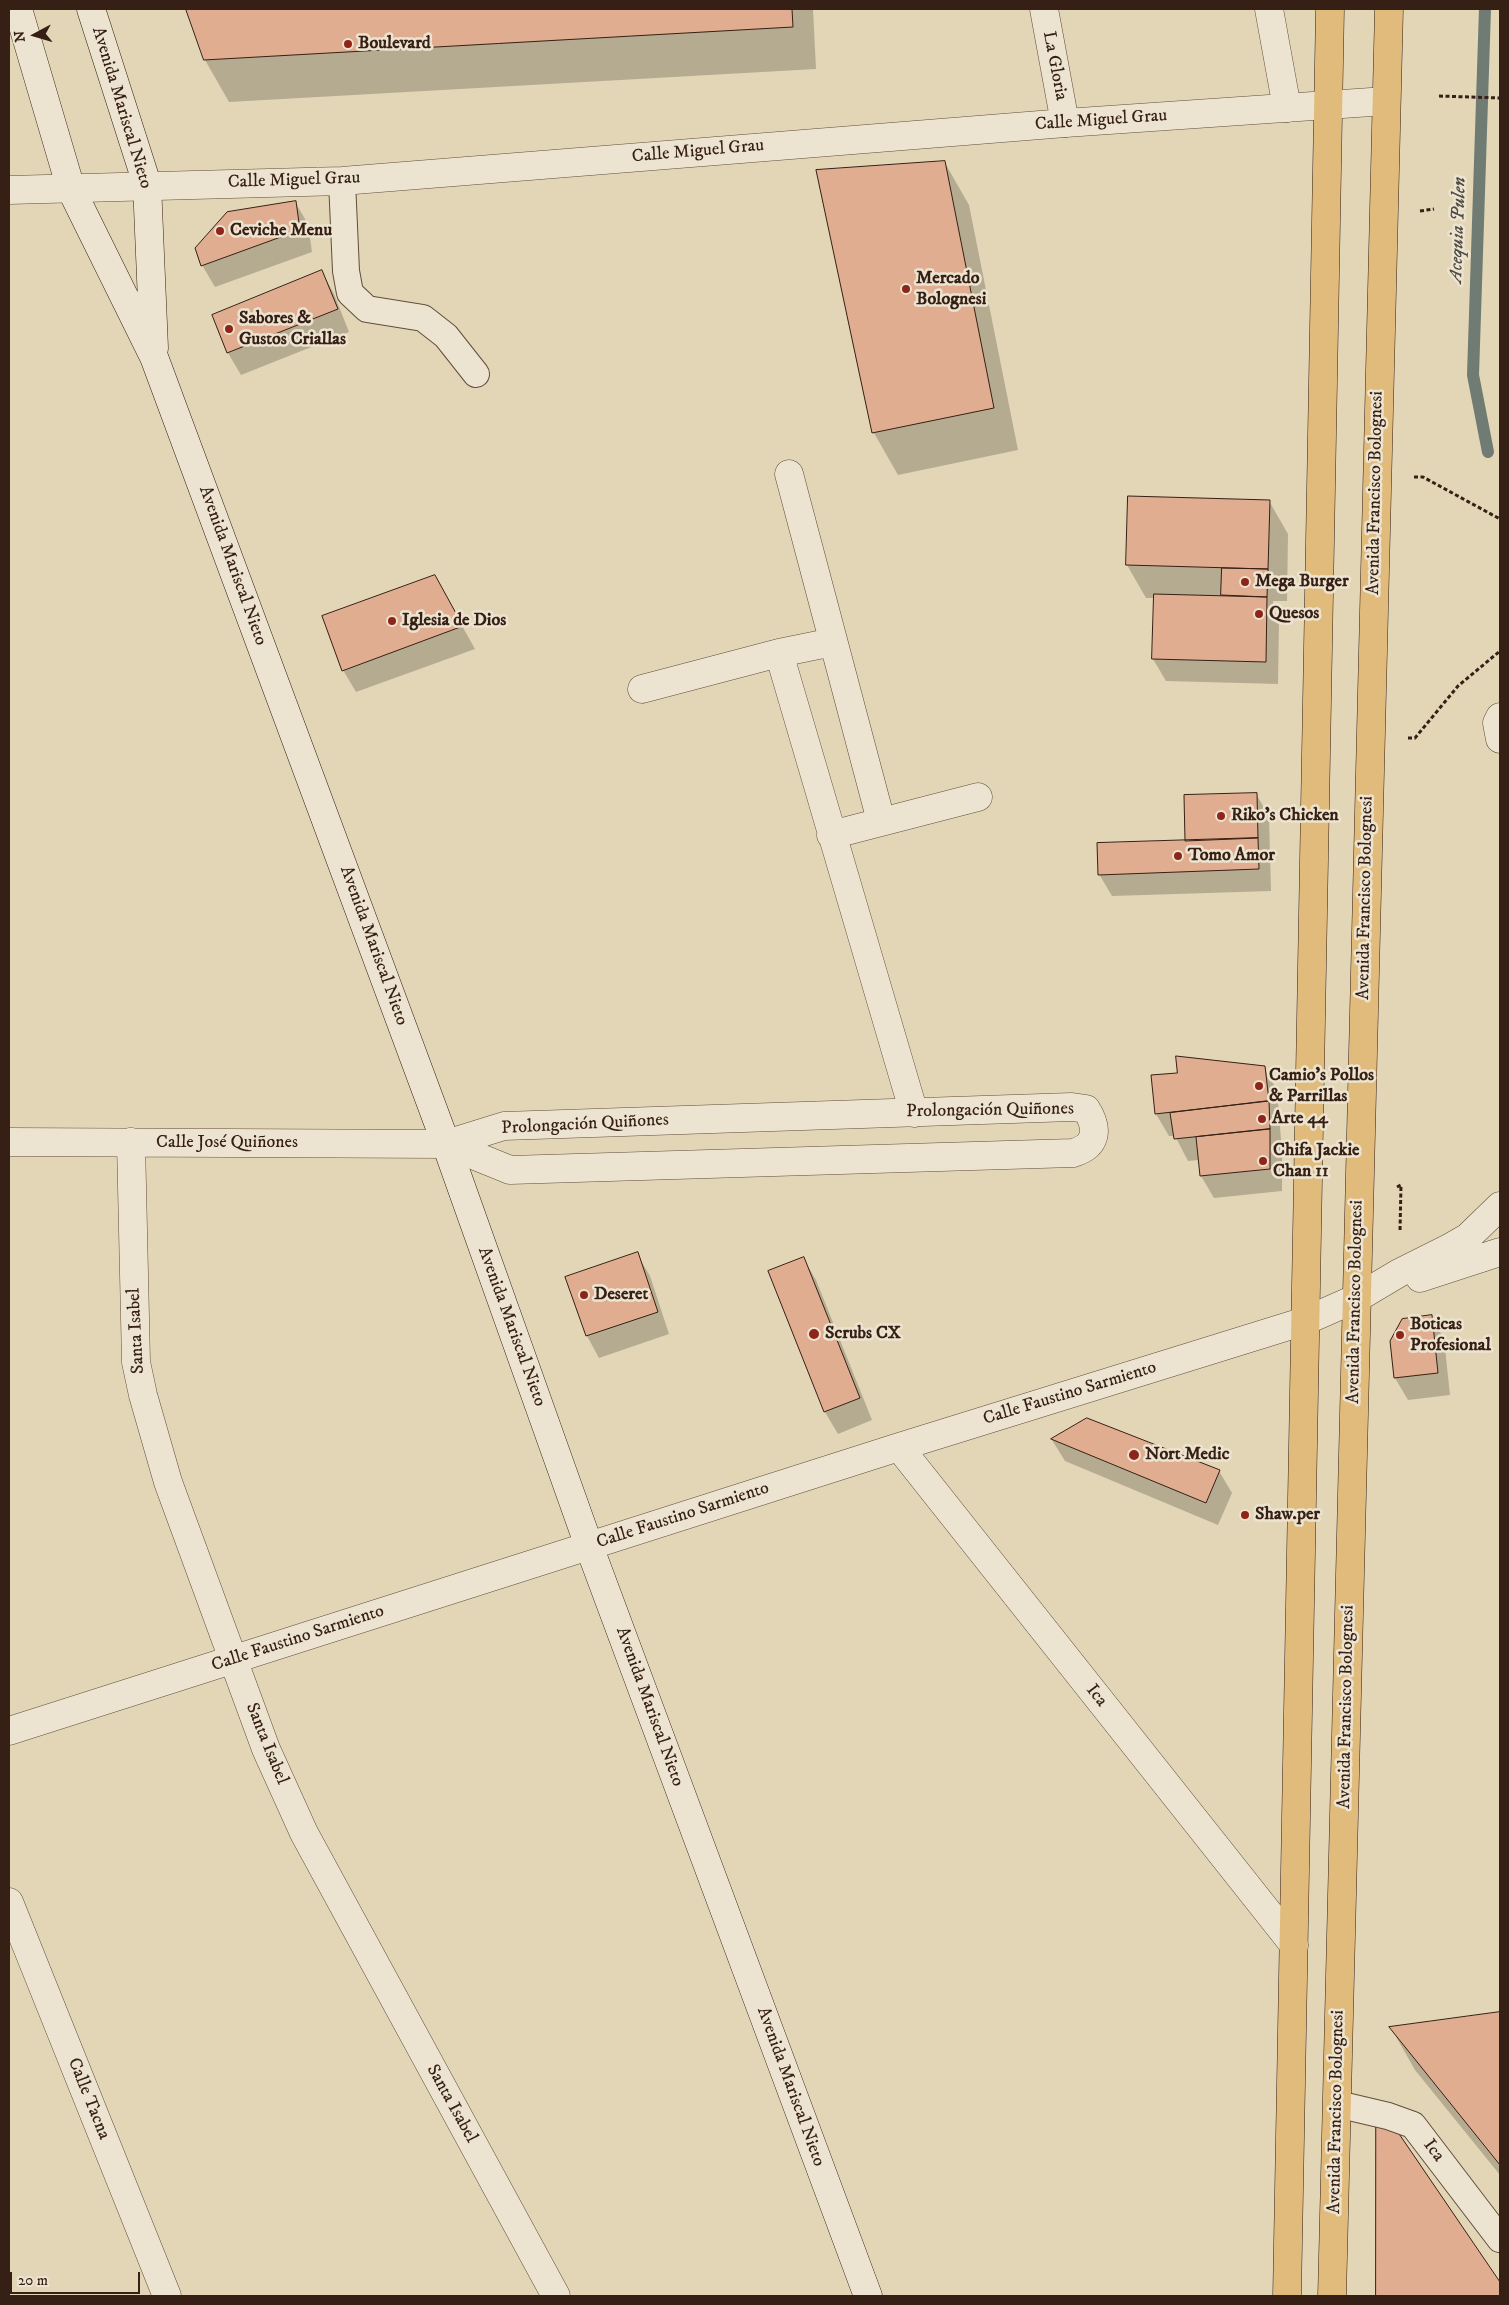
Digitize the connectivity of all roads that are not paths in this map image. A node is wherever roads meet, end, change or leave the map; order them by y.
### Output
1 (18, 9) edge
2 (91, 9) edge
3 (1044, 9) edge
4 (1269, 9) edge
5 (1330, 9) edge
6 (1389, 9) edge
7 (1386, 101) junction
8 (1328, 105) junction
9 (1287, 108) junction
10 (1065, 123) junction
11 (342, 181) junction
12 (147, 184) junction
13 (71, 189) junction
14 (9, 190) edge
15 (154, 357) junction
16 (476, 374) dead end
17 (789, 474) dead end
18 (834, 642) junction
19 (779, 653) junction
20 (642, 689) dead end
21 (1500, 717) edge
22 (1500, 739) edge
23 (978, 797) dead end
24 (880, 821) junction
25 (831, 834) junction
26 (914, 1113) junction
27 (9, 1142) edge
28 (131, 1142) junction
29 (446, 1144) junction
30 (1500, 1206) edge
31 (1500, 1252) edge
32 (1357, 1298) junction
33 (1306, 1321) junction
34 (899, 1447) junction
35 (589, 1546) junction
36 (233, 1660) junction
37 (9, 1731) edge
38 (9, 1902) edge
39 (1294, 1945) junction
40 (1337, 2104) junction
41 (1500, 2239) edge
42 (167, 2296) edge
43 (556, 2296) edge
44 (868, 2296) edge
45 (1287, 2296) edge
46 (1332, 2296) edge

1 - 13 street, Avenida Mariscal Nieto
2 - 12 street, Avenida Mariscal Nieto
3 - 10 street, La Gloria
4 - 9 street
5 - 8 main road
6 - 7 main road, Avenida Francisco Bolognesi
7 - 8 street, Calle Miguel Grau
7 - 32 main road, Avenida Francisco Bolognesi
8 - 9 street, Calle Miguel Grau
8 - 33 main road
9 - 10 street, Calle Miguel Grau
10 - 11 street, Calle Miguel Grau
11 - 12 street, Calle Miguel Grau
11 - 16 lane
12 - 13 street, Calle Miguel Grau
12 - 15 street, Avenida Mariscal Nieto
13 - 14 street, Calle Miguel Grau
13 - 15 street, Avenida Mariscal Nieto
15 - 29 street, Avenida Mariscal Nieto
17 - 18 street
18 - 19 street
18 - 24 street
19 - 20 street
19 - 25 street
21 - 22 street
23 - 24 street
24 - 25 street
25 - 26 street
26 - 29 street, Prolongación Quiñones
26 - 29 street, Prolongación Quiñones
27 - 28 street, Calle José Quiñones
28 - 29 street, Calle José Quiñones
28 - 36 street, Santa Isabel
29 - 35 street, Avenida Mariscal Nieto
30 - 32 street, Calle Faustino Sarmiento
31 - 32 street, Calle Faustino Sarmiento
32 - 33 street, Calle Faustino Sarmiento
32 - 40 main road, Avenida Francisco Bolognesi
33 - 34 street, Calle Faustino Sarmiento
33 - 39 main road
34 - 35 street, Calle Faustino Sarmiento
34 - 39 street, Ica
35 - 36 street, Calle Faustino Sarmiento
35 - 44 street, Avenida Mariscal Nieto
36 - 37 street, Calle Faustino Sarmiento
36 - 43 street, Santa Isabel
38 - 42 street, Calle Tacna
39 - 45 main road
40 - 41 lane, Ica
40 - 46 main road, Avenida Francisco Bolognesi

